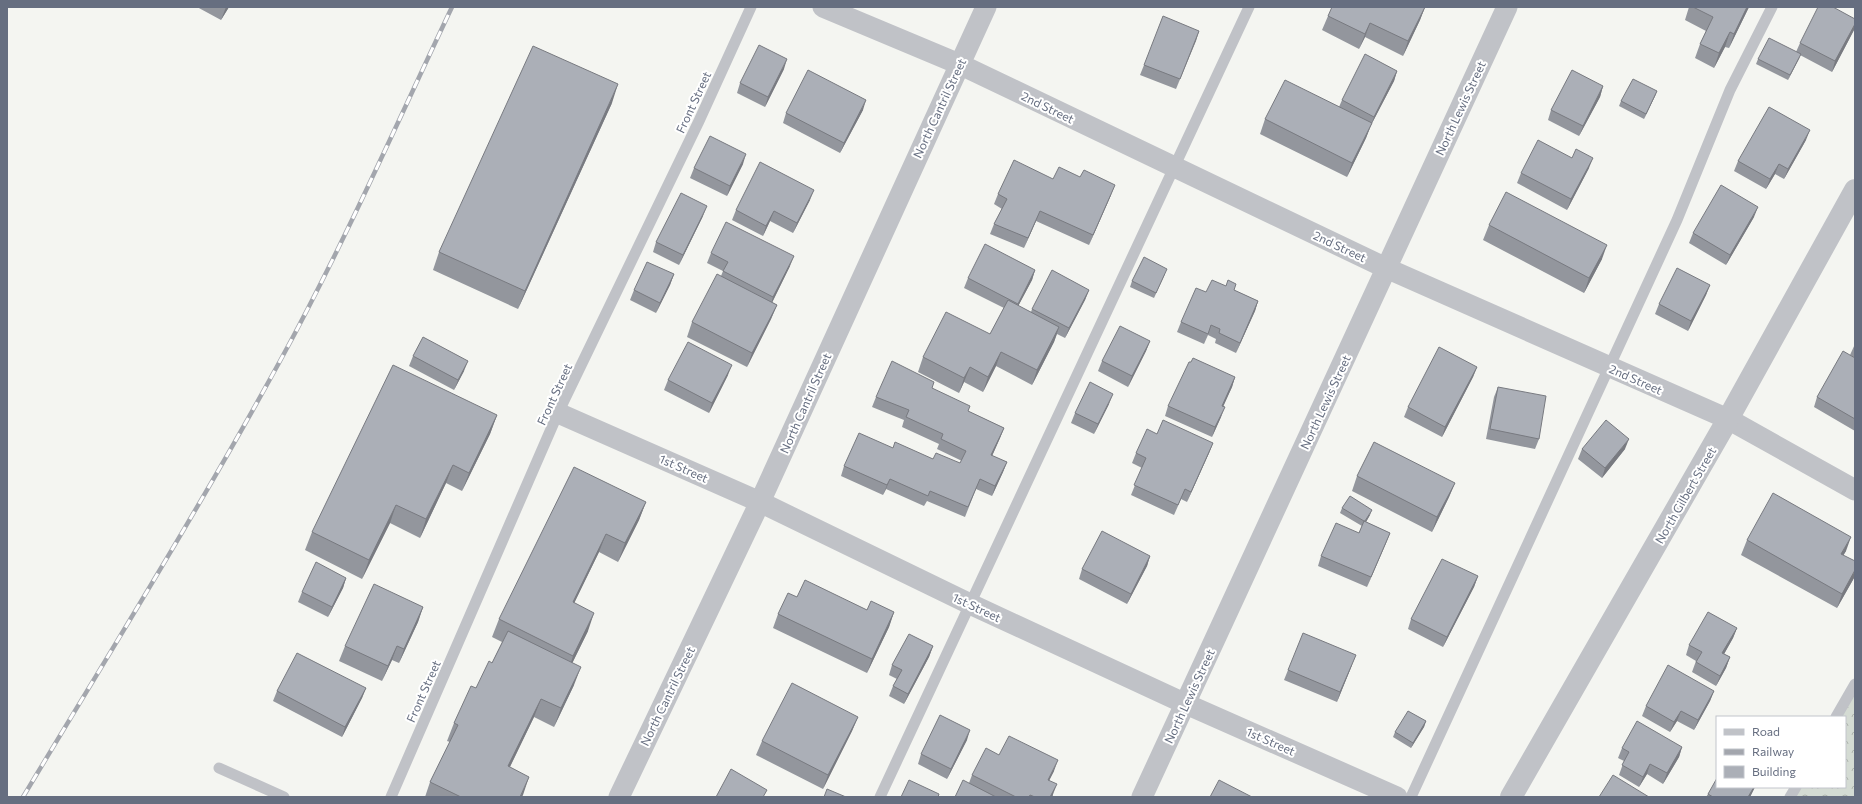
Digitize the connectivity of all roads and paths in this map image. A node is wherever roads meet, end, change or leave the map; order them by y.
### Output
1 (751, 7) edge
2 (823, 7) edge
3 (986, 7) edge
4 (1249, 7) edge
5 (1507, 7) edge
6 (1772, 7) edge
7 (959, 64) junction
8 (1174, 168) junction
9 (1855, 190) edge
10 (1386, 268) junction
11 (1609, 368) junction
12 (558, 413) junction
13 (1728, 419) junction
14 (1855, 490) edge
15 (760, 502) junction
16 (970, 604) junction
17 (1855, 684) edge
18 (1186, 704) junction
19 (1837, 716) edge
20 (219, 768) dead end
21 (1795, 788) edge
22 (284, 797) edge
23 (391, 797) edge
24 (619, 797) edge
25 (880, 797) edge
26 (1142, 797) edge
27 (1397, 797) edge
28 (1411, 797) edge
29 (1511, 797) edge
30 (1790, 797) edge

1 - 12 lane, Front Street
2 - 7 street, 2nd Street
3 - 7 street, North Cantril Street
4 - 8 lane
5 - 10 street, North Lewis Street
6 - 11 lane
7 - 8 street, 2nd Street
7 - 15 street, North Cantril Street
8 - 10 street, 2nd Street
8 - 16 lane
9 - 13 street, North Gilbert Street
10 - 11 street, 2nd Street
10 - 18 street, North Lewis Street
11 - 13 street, 2nd Street
11 - 28 lane
12 - 15 street, 1st Street
12 - 23 lane, Front Street
13 - 14 street, 2nd Street
13 - 29 street, North Gilbert Street
15 - 16 street, 1st Street
15 - 24 street, North Cantril Street
16 - 18 street, 1st Street
16 - 25 lane
17 - 19 lane
18 - 26 street, North Lewis Street
18 - 27 street, 1st Street
20 - 22 lane
21 - 30 lane

